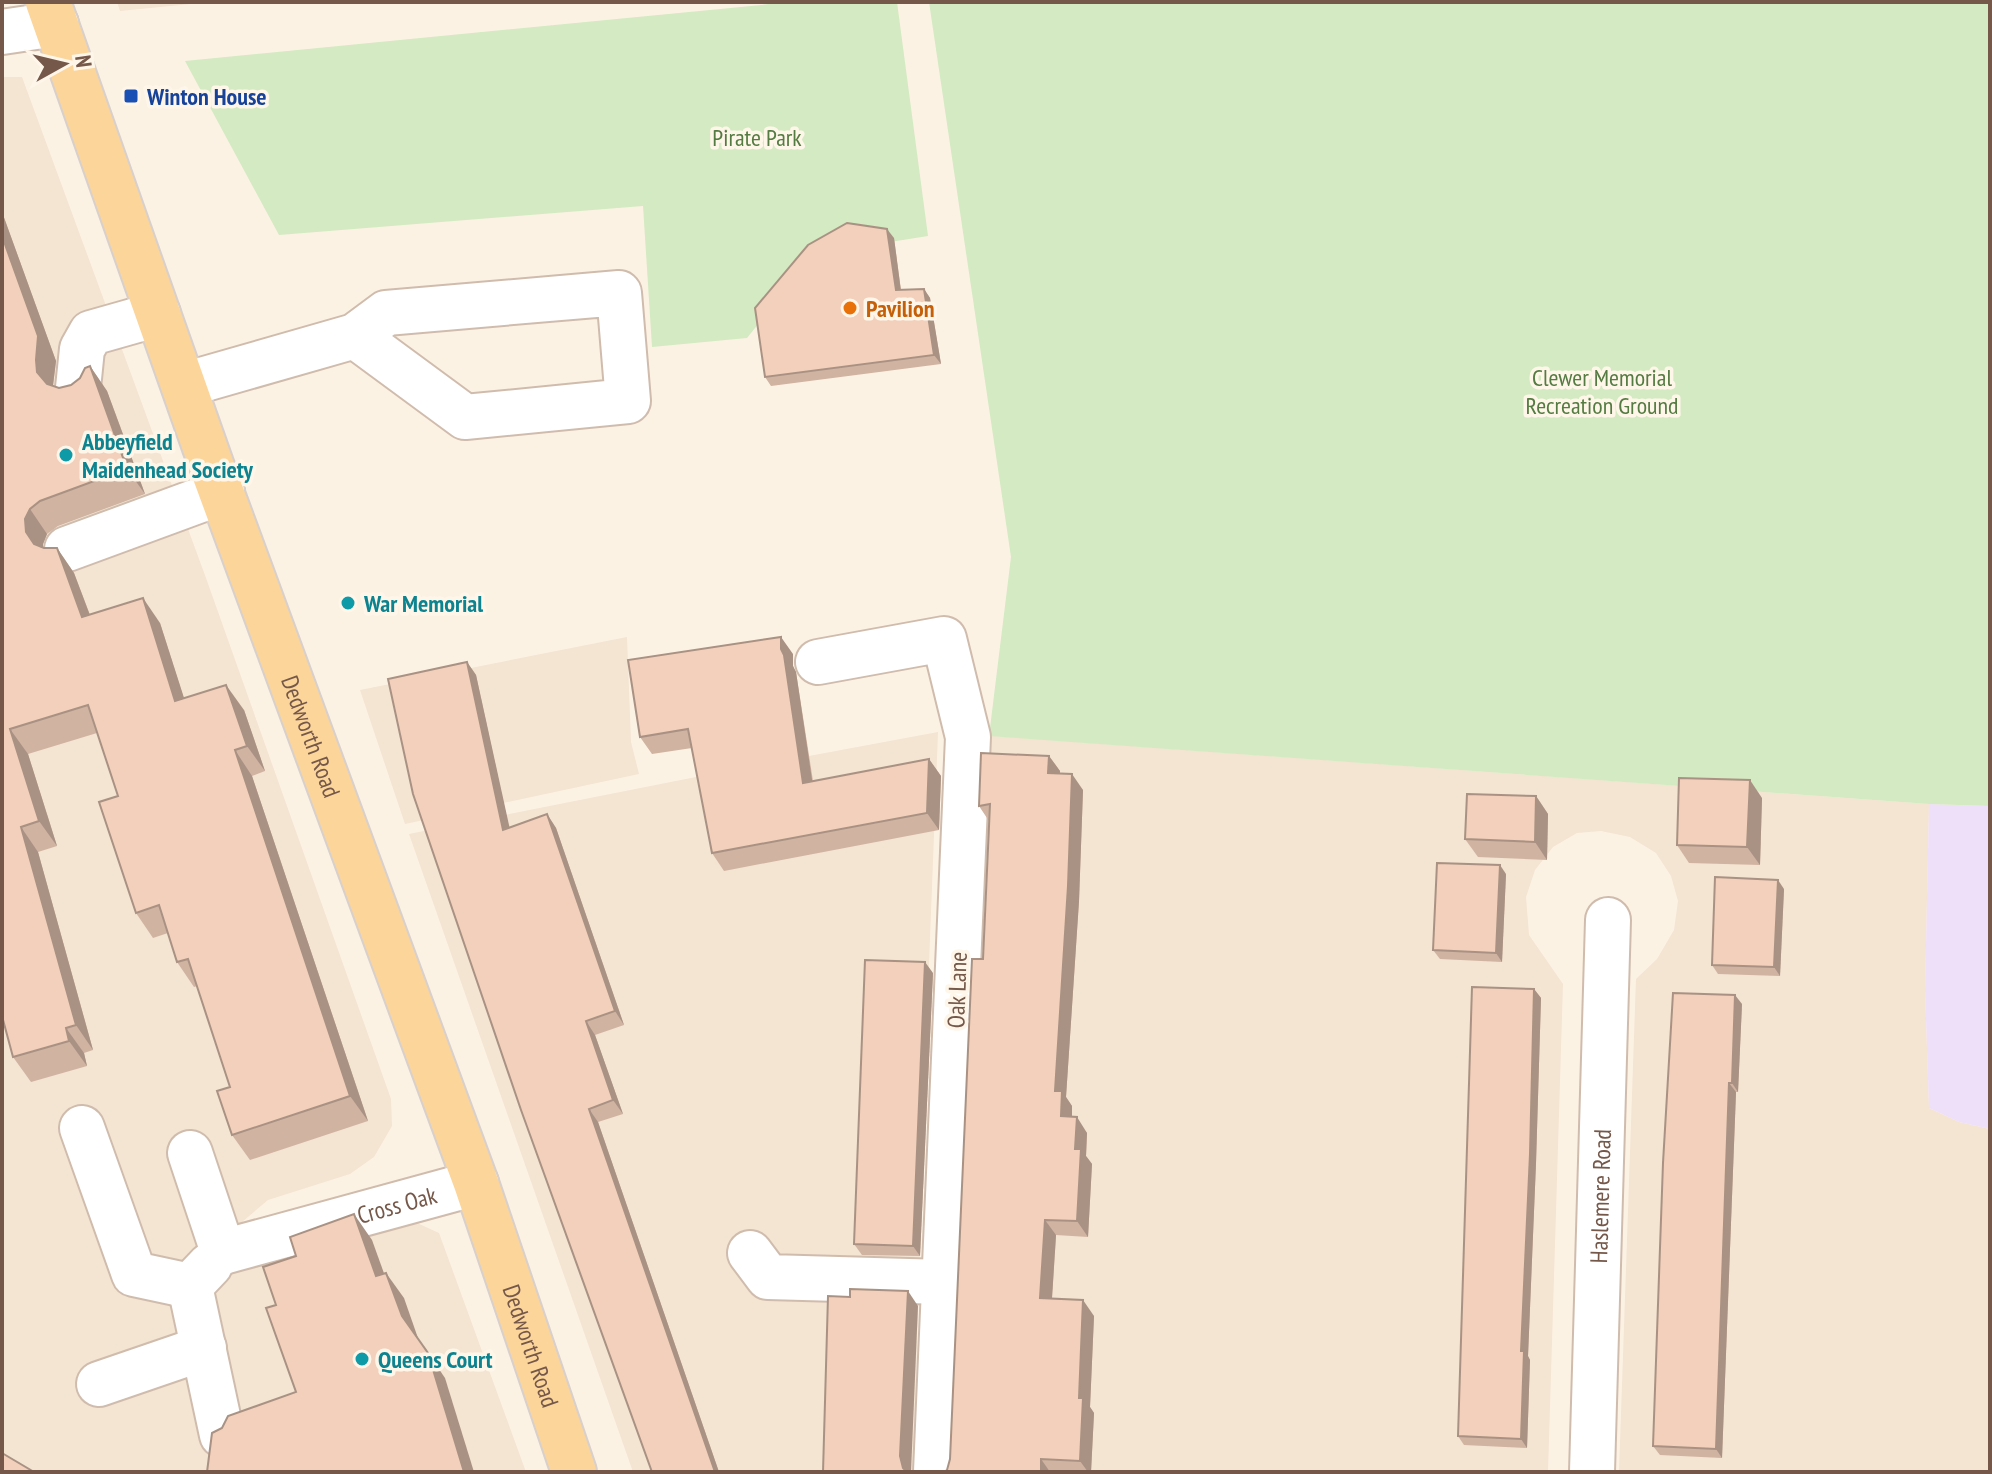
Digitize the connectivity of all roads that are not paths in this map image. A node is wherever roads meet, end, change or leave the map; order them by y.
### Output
1 (52, 13) edge
2 (2, 32) edge
3 (158, 314) junction
4 (355, 336) junction
5 (184, 385) junction
6 (78, 388) edge
7 (222, 492) junction
8 (67, 549) dead end
9 (818, 662) dead end
10 (1608, 920) dead end
11 (82, 1128) dead end
12 (190, 1153) dead end
13 (476, 1183) junction
14 (223, 1252) junction
15 (750, 1253) dead end
16 (944, 1282) junction
17 (190, 1286) junction
18 (204, 1348) junction
19 (99, 1384) dead end
20 (222, 1435) edge
21 (574, 1472) edge
22 (936, 1472) edge
23 (1592, 1472) edge

1 - 2 street
1 - 3 main road, Dedworth Road
3 - 5 main road, Dedworth Road
3 - 6 street
4 - 4 street
4 - 5 street
5 - 7 main road, Dedworth Road
7 - 8 street
7 - 13 main road, Dedworth Road
9 - 16 street, Oak Lane
10 - 23 street, Haslemere Road
11 - 17 street
12 - 14 street
13 - 14 street, Cross Oak
13 - 21 main road, Dedworth Road
14 - 17 street
15 - 16 street
16 - 22 street, Oak Lane
17 - 18 street
18 - 19 street
18 - 20 street

